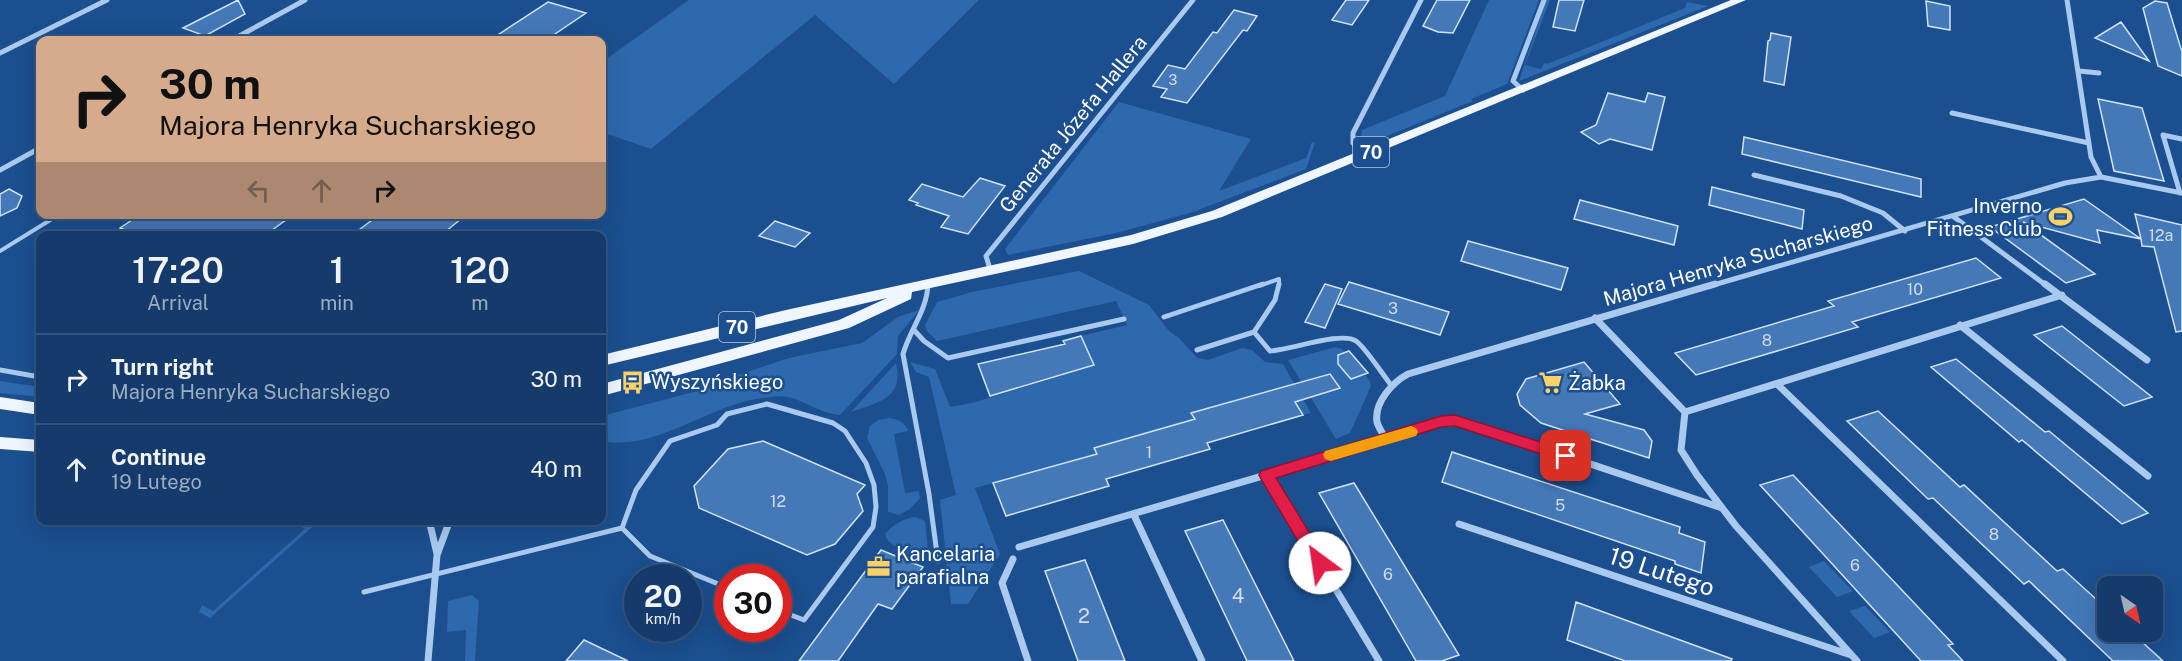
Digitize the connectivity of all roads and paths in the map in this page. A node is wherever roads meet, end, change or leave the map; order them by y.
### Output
1 (107, 0) edge
2 (305, 0) edge
3 (1193, 0) edge
4 (1421, 0) edge
5 (1544, 0) edge
6 (1741, 0) edge
7 (2067, 0) edge
8 (239, 36) edge
9 (0, 53) edge
10 (2079, 71) junction
11 (2099, 74) dead end
12 (1523, 90) junction
13 (1952, 113) dead end
14 (2182, 140) edge
15 (2089, 143) junction
16 (36, 150) edge
17 (1366, 155) junction
18 (0, 170) edge
19 (1754, 175) dead end
20 (2101, 177) junction
21 (2181, 193) edge
22 (1954, 217) junction
23 (52, 219) edge
24 (1905, 231) junction
25 (0, 251) edge
26 (990, 269) junction
27 (928, 284) junction
28 (2062, 295) junction
29 (1164, 317) dead end
30 (1595, 318) junction
31 (1124, 319) dead end
32 (1960, 325) junction
33 (914, 330) junction
34 (1254, 332) junction
35 (1197, 351) dead end
36 (606, 359) edge
37 (2147, 360) dead end
38 (0, 370) edge
39 (36, 375) edge
40 (1777, 384) junction
41 (1391, 385) junction
42 (606, 389) edge
43 (0, 403) edge
44 (36, 408) edge
45 (1685, 412) junction
46 (1386, 440) junction
47 (0, 442) edge
48 (36, 446) edge
49 (1267, 475) junction
50 (2148, 476) dead end
51 (1723, 508) junction
52 (1134, 515) junction
53 (1459, 524) dead end
54 (430, 525) edge
55 (448, 525) edge
56 (622, 528) junction
57 (1019, 547) dead end
58 (437, 555) junction
59 (1013, 559) dead end
60 (938, 561) dead end
61 (435, 573) junction
62 (714, 582) edge
63 (363, 592) dead end
64 (792, 615) edge
65 (1855, 658) edge
66 (428, 661) edge
67 (1028, 661) edge
68 (1202, 661) edge
69 (1378, 661) edge
70 (2063, 661) edge

1 - 9 street
2 - 8 street
3 - 26 street, Generała Józefa Hallera
4 - 17 street
5 - 12 street
6 - 12 main road, 70
7 - 10 street
10 - 11 street
10 - 15 street
12 - 17 main road, 70
13 - 15 street
14 - 21 street
15 - 20 street
16 - 18 street
17 - 26 main road, 70
19 - 24 street
20 - 21 street
20 - 22 street, Majora Henryka Sucharskiego
22 - 24 street, Majora Henryka Sucharskiego
22 - 28 street
23 - 25 lane
24 - 30 street, Majora Henryka Sucharskiego
26 - 27 main road, 70
27 - 33 lane
27 - 36 main road, 70
27 - 42 main road, 70
28 - 32 street
28 - 37 street
29 - 34 lane
30 - 41 street, Majora Henryka Sucharskiego
30 - 45 street
31 - 33 lane
32 - 40 street
32 - 50 street
33 - 60 lane
34 - 35 lane
34 - 41 lane
38 - 39 lane
40 - 45 street
40 - 70 street
41 - 46 street
43 - 44 main road
45 - 51 street, 19 Lutego
46 - 49 street
46 - 51 street
47 - 48 main road
49 - 52 street
49 - 69 street
51 - 65 street, 19 Lutego
52 - 57 street
52 - 68 street
53 - 65 street, 19 Lutego
54 - 58 street
55 - 58 street
56 - 61 lane
56 - 62 lane
56 - 64 lane
58 - 61 street
59 - 67 street
61 - 63 lane
61 - 66 street

